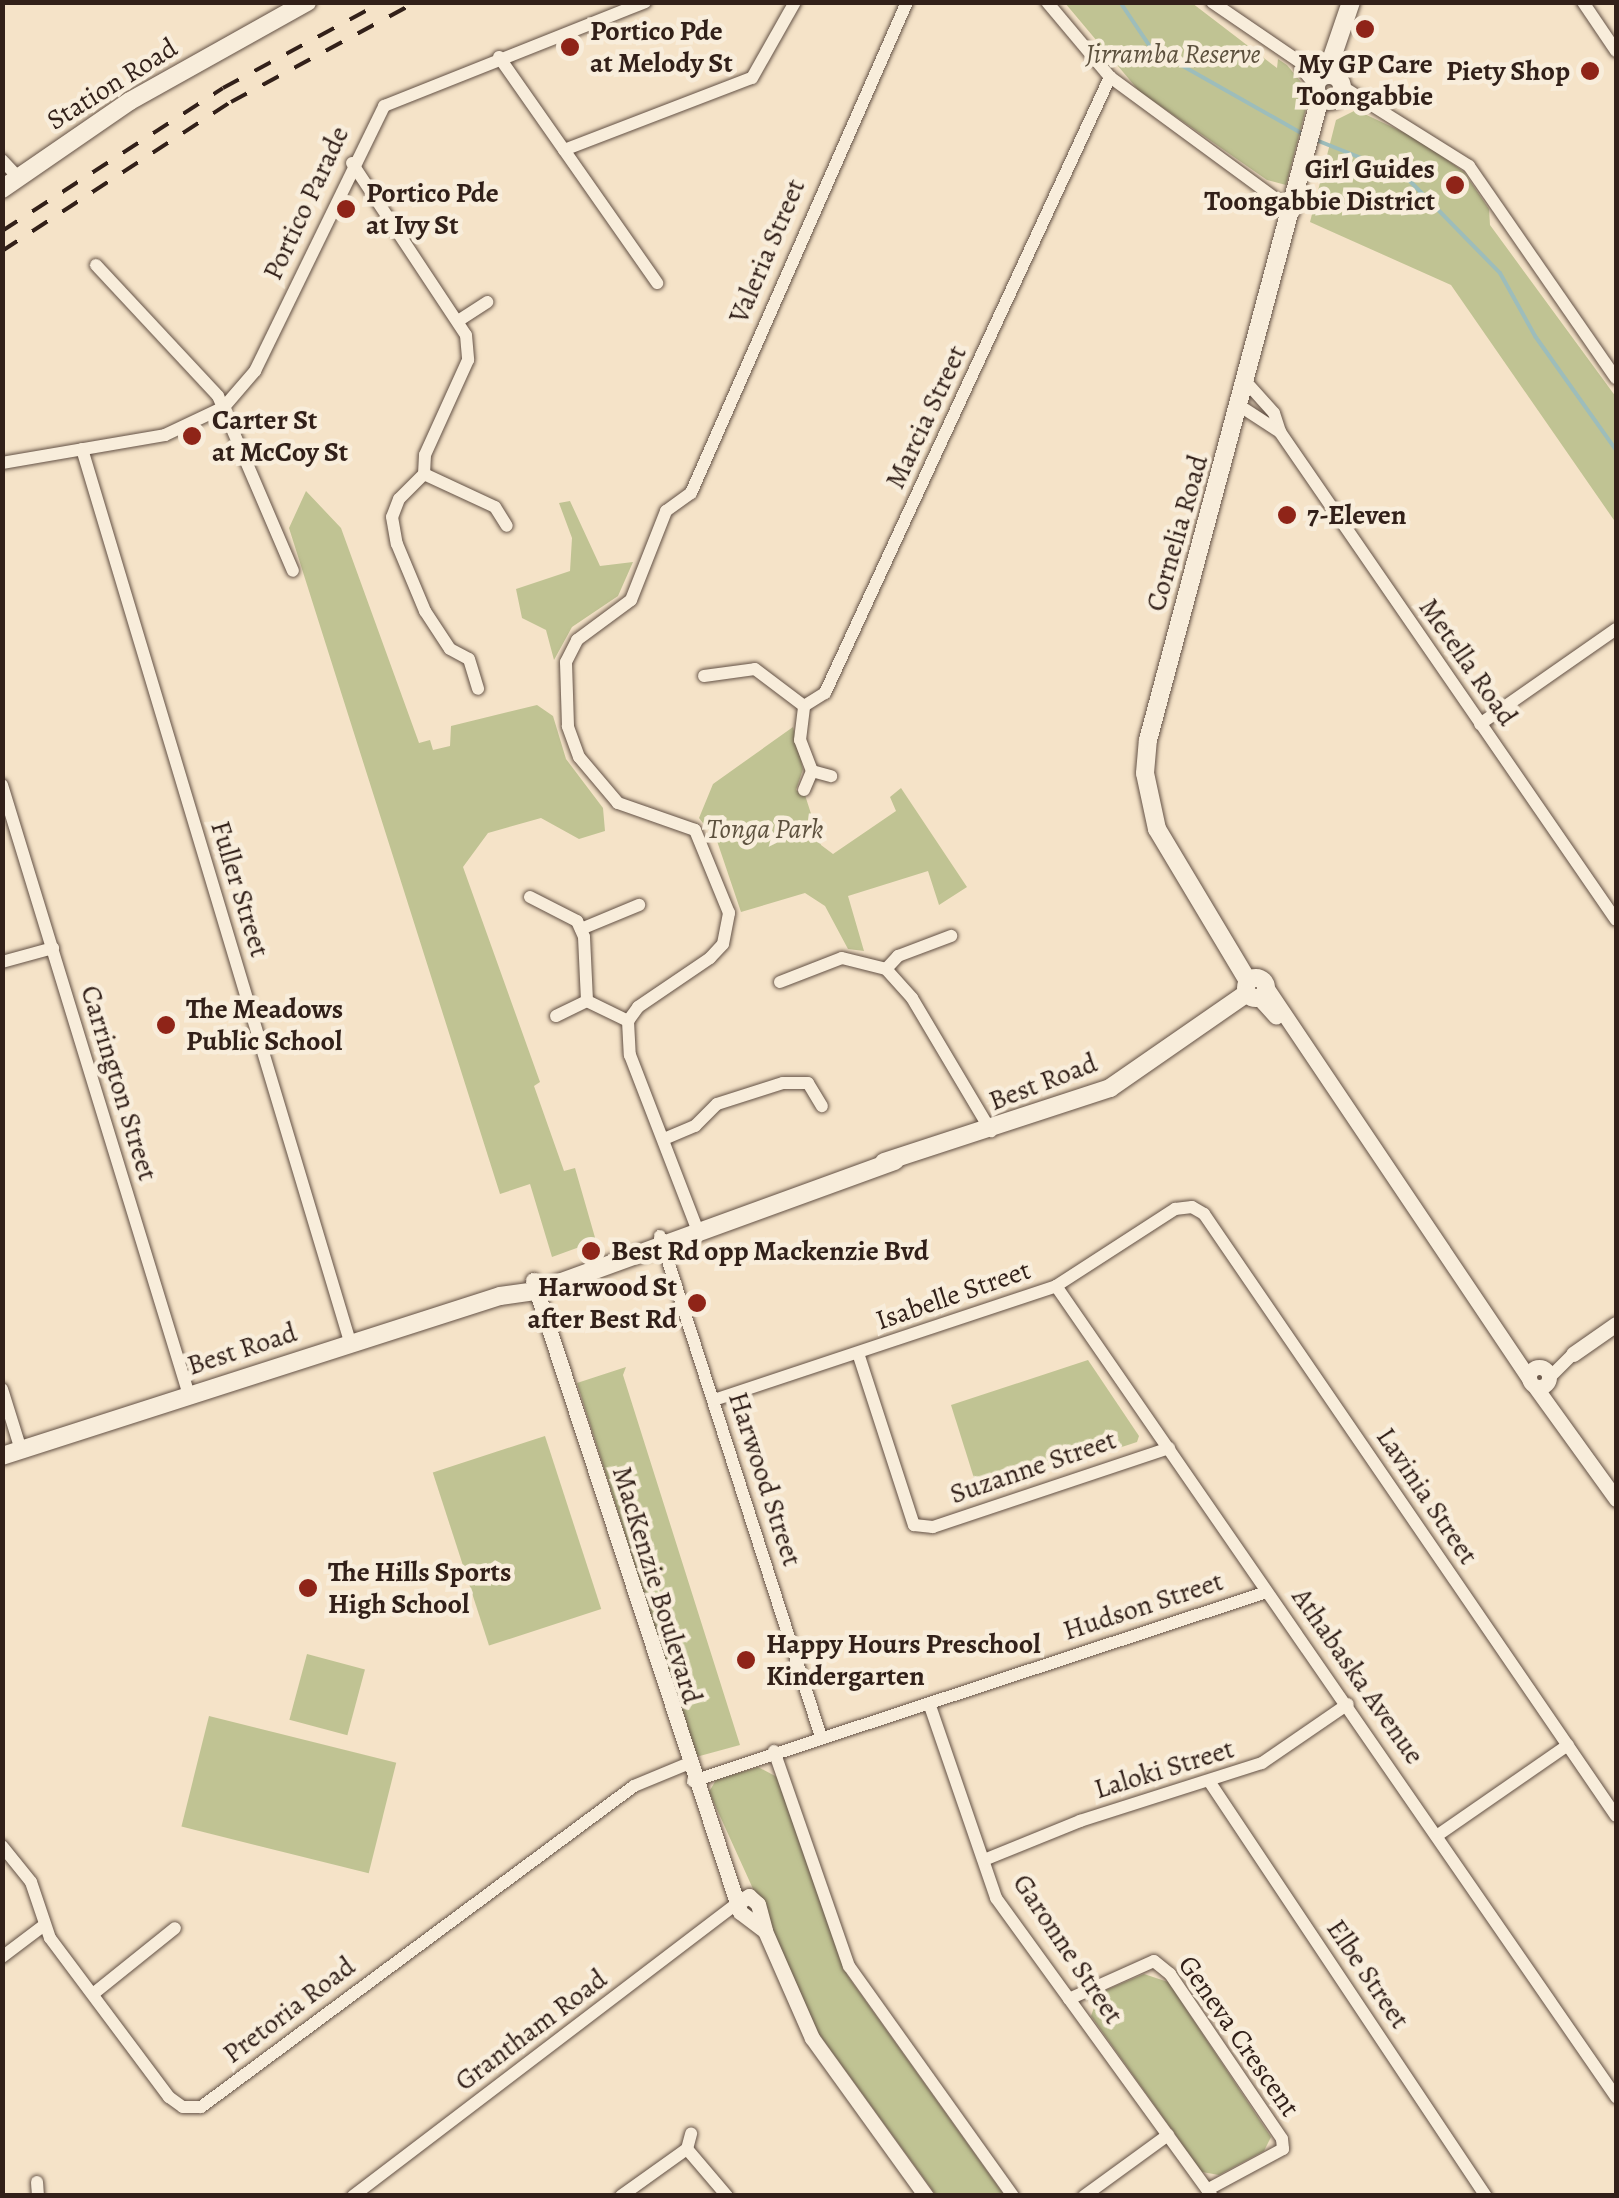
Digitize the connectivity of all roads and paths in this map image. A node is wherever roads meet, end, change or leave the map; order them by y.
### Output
1 (307, 2) edge
2 (644, 2) edge
3 (795, 2) edge
4 (907, 2) edge
5 (1047, 2) edge
6 (1212, 2) edge
7 (1351, 2) edge
8 (1582, 2) edge
9 (1616, 51) edge
10 (499, 57) junction
11 (1110, 77) junction
12 (1328, 93) junction
13 (564, 150) junction
14 (2, 160) edge
15 (352, 163) junction
16 (19, 178) junction
17 (2, 189) edge
18 (1294, 212) junction
19 (96, 265) dead end
20 (657, 282) dead end
21 (486, 302) dead end
22 (458, 321) junction
23 (1616, 378) edge
24 (1247, 382) junction
25 (1240, 406) junction
26 (224, 407) junction
27 (1280, 432) junction
28 (82, 449) junction
29 (2, 464) edge
30 (424, 474) junction
31 (508, 526) dead end
32 (292, 571) dead end
33 (1616, 629) edge
34 (704, 676) dead end
35 (478, 689) dead end
36 (804, 706) junction
37 (1480, 724) junction
38 (812, 771) junction
39 (831, 776) dead end
40 (2, 784) edge
41 (804, 790) dead end
42 (530, 897) dead end
43 (639, 904) dead end
44 (1616, 920) edge
45 (581, 929) junction
46 (952, 936) dead end
47 (52, 948) junction
48 (2, 962) edge
49 (886, 969) junction
50 (780, 982) dead end
51 (1256, 987) junction
52 (588, 1000) junction
53 (556, 1016) dead end
54 (628, 1022) junction
55 (822, 1106) dead end
56 (991, 1131) junction
57 (664, 1140) junction
58 (1192, 1207) joint
59 (697, 1229) junction
60 (662, 1241) junction
61 (535, 1285) junction
62 (1056, 1286) junction
63 (1616, 1324) edge
64 (350, 1342) junction
65 (858, 1353) junction
66 (1572, 1354) joint
67 (1540, 1377) junction
68 (2, 1388) edge
69 (189, 1395) junction
70 (714, 1400) junction
71 (1169, 1448) junction
72 (21, 1450) junction
73 (2, 1456) edge
74 (1616, 1499) edge
75 (1267, 1592) junction
76 (1348, 1704) junction
77 (930, 1706) junction
78 (821, 1737) junction
79 (1568, 1746) junction
80 (774, 1752) junction
81 (687, 1764) junction
82 (693, 1780) junction
83 (1209, 1780) junction
84 (1616, 1816) edge
85 (1438, 1835) junction
86 (2, 1846) edge
87 (984, 1860) junction
88 (737, 1902) junction
89 (43, 1926) junction
90 (176, 1928) dead end
91 (2, 1956) edge
92 (93, 1994) junction
93 (1069, 1999) junction
94 (1616, 2097) edge
95 (692, 2134) dead end
96 (1168, 2135) junction
97 (687, 2149) junction
98 (1210, 2192) edge
99 (353, 2196) edge
100 (621, 2196) edge
101 (727, 2196) edge
102 (926, 2196) edge
103 (1013, 2196) edge
104 (1084, 2196) edge
105 (1486, 2196) edge

1 - 16 main road, Station Road
2 - 10 street, Portico Parade
3 - 13 street
4 - 54 street, Valeria Street
5 - 11 street
6 - 12 street
7 - 12 main road, Cornelia Road
8 - 9 street
10 - 13 street
10 - 15 street, Portico Parade
11 - 18 street
11 - 36 street, Marcia Street
12 - 18 main road, Cornelia Road
12 - 23 street
13 - 20 street
14 - 16 street
15 - 22 street
15 - 26 street, Portico Parade
16 - 17 main road, Station Road
18 - 24 main road, Cornelia Road
19 - 26 street
21 - 22 street
22 - 30 street
24 - 25 main road, Cornelia Road
24 - 27 street, Metella Road
25 - 27 street, Metella Road
25 - 51 main road, Cornelia Road
26 - 28 street
26 - 32 street
27 - 37 street, Metella Road
28 - 29 street
28 - 64 street, Fuller Street
30 - 31 street
30 - 35 street
33 - 37 street
34 - 36 street
36 - 38 street
37 - 44 street, Metella Road
38 - 39 street
38 - 41 street
40 - 47 street, Carrington Street
42 - 45 street
43 - 45 street
45 - 52 street
46 - 49 street
47 - 48 street
47 - 69 street, Carrington Street
49 - 50 street
49 - 56 street
51 - 56 main road, Best Road
51 - 67 street, Cornelia Road
52 - 53 street
52 - 54 street
54 - 57 street
55 - 57 street
56 - 59 main road, Best Road
57 - 59 street
58 - 62 street, Isabelle Street
58 - 79 street, Lavinia Street
59 - 60 main road, Best Road
60 - 61 main road, Best Road
60 - 70 street, Harwood Street
61 - 64 main road, Best Road
61 - 81 street, MacKenzie Boulevard
62 - 65 street, Isabelle Street
62 - 71 street, Athabaska Avenue
63 - 66 street
64 - 69 main road, Best Road
65 - 70 street, Isabelle Street
65 - 71 street, Suzanne Street
66 - 67 street
67 - 74 street, Cornelia Road
68 - 72 street
69 - 72 main road, Best Road
70 - 78 street, Harwood Street
71 - 75 street, Athabaska Avenue
72 - 73 main road, Best Road
75 - 76 street, Athabaska Avenue
75 - 77 street, Hudson Street
76 - 83 street, Laloki Street
76 - 85 street, Athabaska Avenue
77 - 78 street, Hudson Street
77 - 87 street, Garonne Street
78 - 80 street, Hudson Street
79 - 84 street, Lavinia Street
79 - 85 street
80 - 82 street, Hudson Street
80 - 103 street
81 - 82 street, MacKenzie Boulevard
81 - 92 street, Pretoria Road
82 - 88 street, MacKenzie Boulevard
83 - 87 street, Laloki Street
83 - 105 street, Elbe Street
85 - 94 street, Athabaska Avenue
86 - 89 street, Pretoria Road
87 - 93 street, Garonne Street
88 - 99 street, Grantham Road
88 - 102 street, MacKenzie Boulevard
89 - 91 street
89 - 92 street, Pretoria Road
90 - 92 street
93 - 96 street, Garonne Street
93 - 98 street, Geneva Crescent
95 - 97 street
96 - 98 street, Garonne Street
96 - 104 street
97 - 100 street
97 - 101 street

